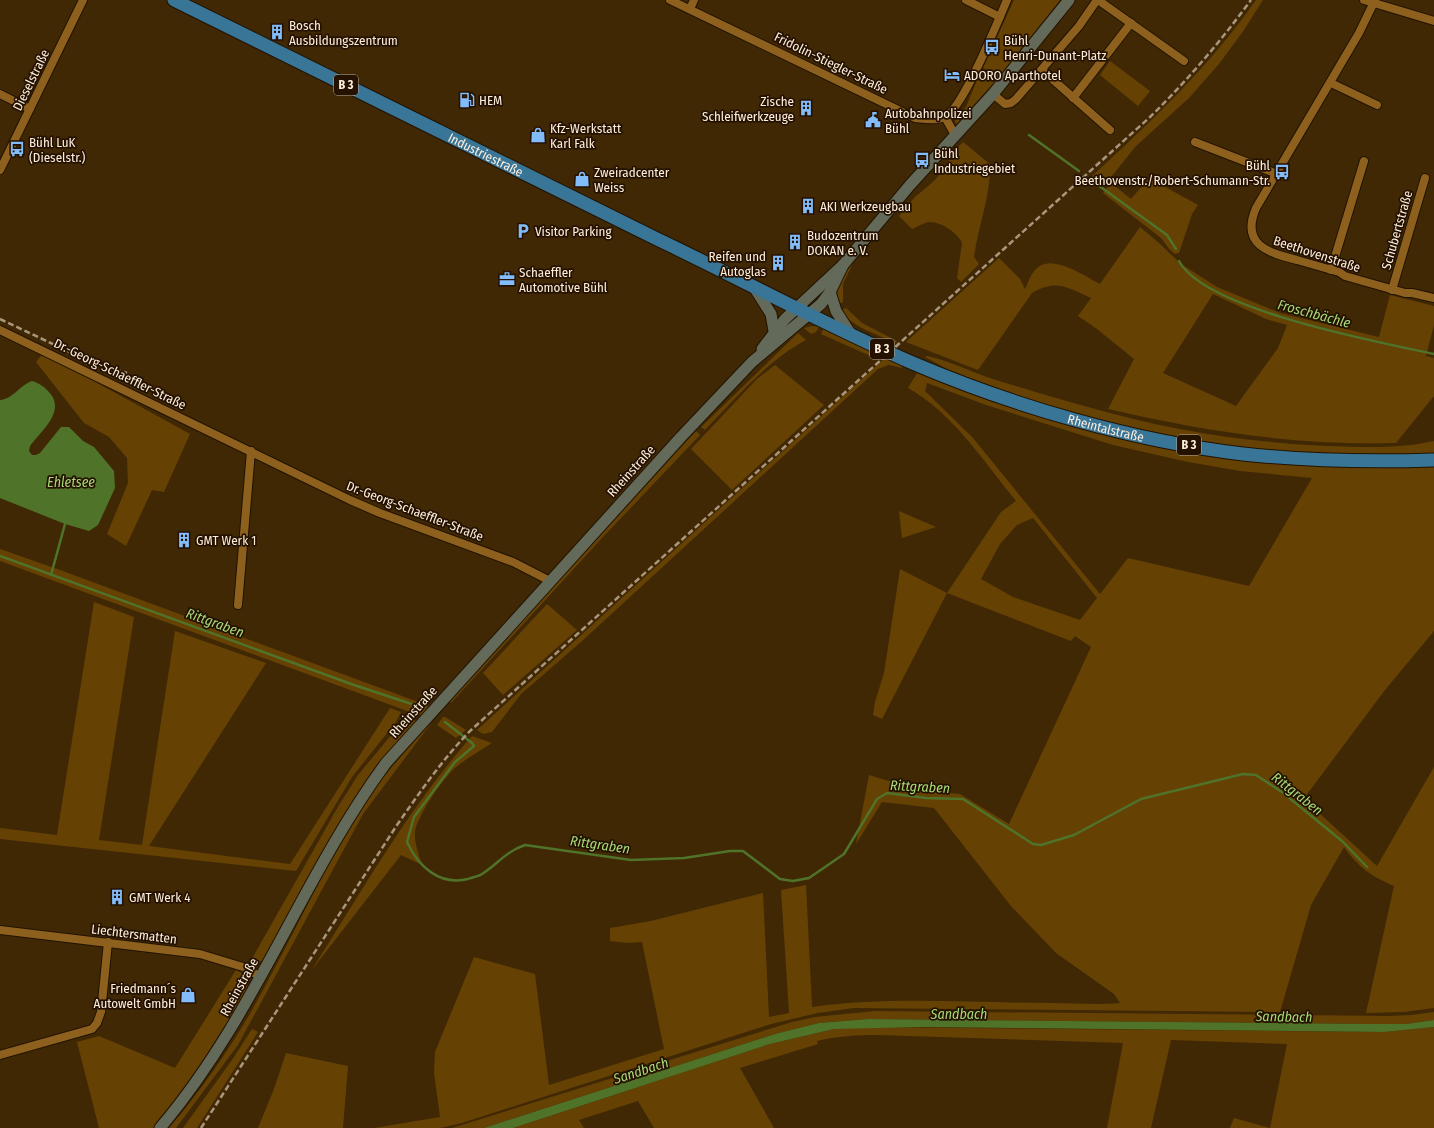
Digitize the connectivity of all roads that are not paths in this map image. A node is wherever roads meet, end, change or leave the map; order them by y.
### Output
1 (83, 0) edge
2 (174, 0) edge
3 (670, 0) edge
4 (694, 0) edge
5 (966, 0) edge
6 (1007, 0) edge
7 (1069, 0) edge
8 (1098, 0) edge
9 (1364, 0) edge
10 (1374, 2) edge
11 (690, 9) junction
12 (1000, 17) junction
13 (1434, 21) edge
14 (1131, 23) junction
15 (1184, 61) dead end
16 (1042, 70) junction
17 (1331, 82) junction
18 (0, 94) edge
19 (993, 94) junction
20 (1073, 98) junction
21 (1377, 105) dead end
22 (30, 109) junction
23 (945, 117) junction
24 (1110, 130) dead end
25 (955, 135) junction
26 (1195, 142) dead end
27 (1364, 161) dead end
28 (0, 170) edge
29 (1277, 174) junction
30 (1425, 178) dead end
31 (843, 265) junction
32 (1331, 270) junction
33 (754, 287) junction
34 (1392, 290) junction
35 (830, 292) junction
36 (1434, 298) edge
37 (803, 311) junction
38 (0, 330) edge
39 (774, 330) junction
40 (850, 333) junction
41 (752, 362) junction
42 (251, 452) junction
43 (1434, 460) edge
44 (550, 581) junction
45 (238, 605) dead end
46 (0, 930) edge
47 (108, 942) junction
48 (261, 977) junction
49 (0, 1055) edge
50 (160, 1128) edge

1 - 22 street, Dieselstraße
2 - 33 main road, Industriestraße / B 3
3 - 11 street, Fridolin-Stiegler-Straße
4 - 11 street
5 - 12 street
6 - 12 street
7 - 19 street, Rheinstraße
8 - 14 street
8 - 16 street
9 - 10 street
10 - 13 street
10 - 17 street, Beethovenstraße
11 - 23 street, Fridolin-Stiegler-Straße
12 - 23 street
14 - 15 street
14 - 20 street
16 - 19 street
16 - 20 street
17 - 21 street
17 - 29 street, Beethovenstraße
18 - 22 street
19 - 25 street, Rheinstraße
20 - 24 street
22 - 28 street, Dieselstraße
23 - 25 street
25 - 31 street, Rheinstraße
26 - 29 street
27 - 32 street
29 - 32 street, Beethovenstraße
30 - 34 street, Schubertstraße
31 - 35 street, Rheinstraße
31 - 37 street, Rheinstraße
32 - 34 street, Beethovenstraße
33 - 37 main road, Industriestraße / B 3
33 - 39 street
34 - 36 street, Beethovenstraße
35 - 37 street, Rheinstraße
35 - 40 street
37 - 39 street, Rheinstraße
37 - 40 main road, Rheintalstraße / B 3
37 - 41 street, Rheinstraße
38 - 42 street, Dr.-Georg-Schaeffler-Straße
39 - 41 street, Rheinstraße
40 - 43 main road, Rheintalstraße / B 3
41 - 44 street, Rheinstraße
42 - 44 street, Dr.-Georg-Schaeffler-Straße
42 - 45 street
44 - 48 street, Rheinstraße
46 - 47 street, Liechtersmatten
47 - 48 street, Liechtersmatten
47 - 49 street
48 - 50 street, Rheinstraße

